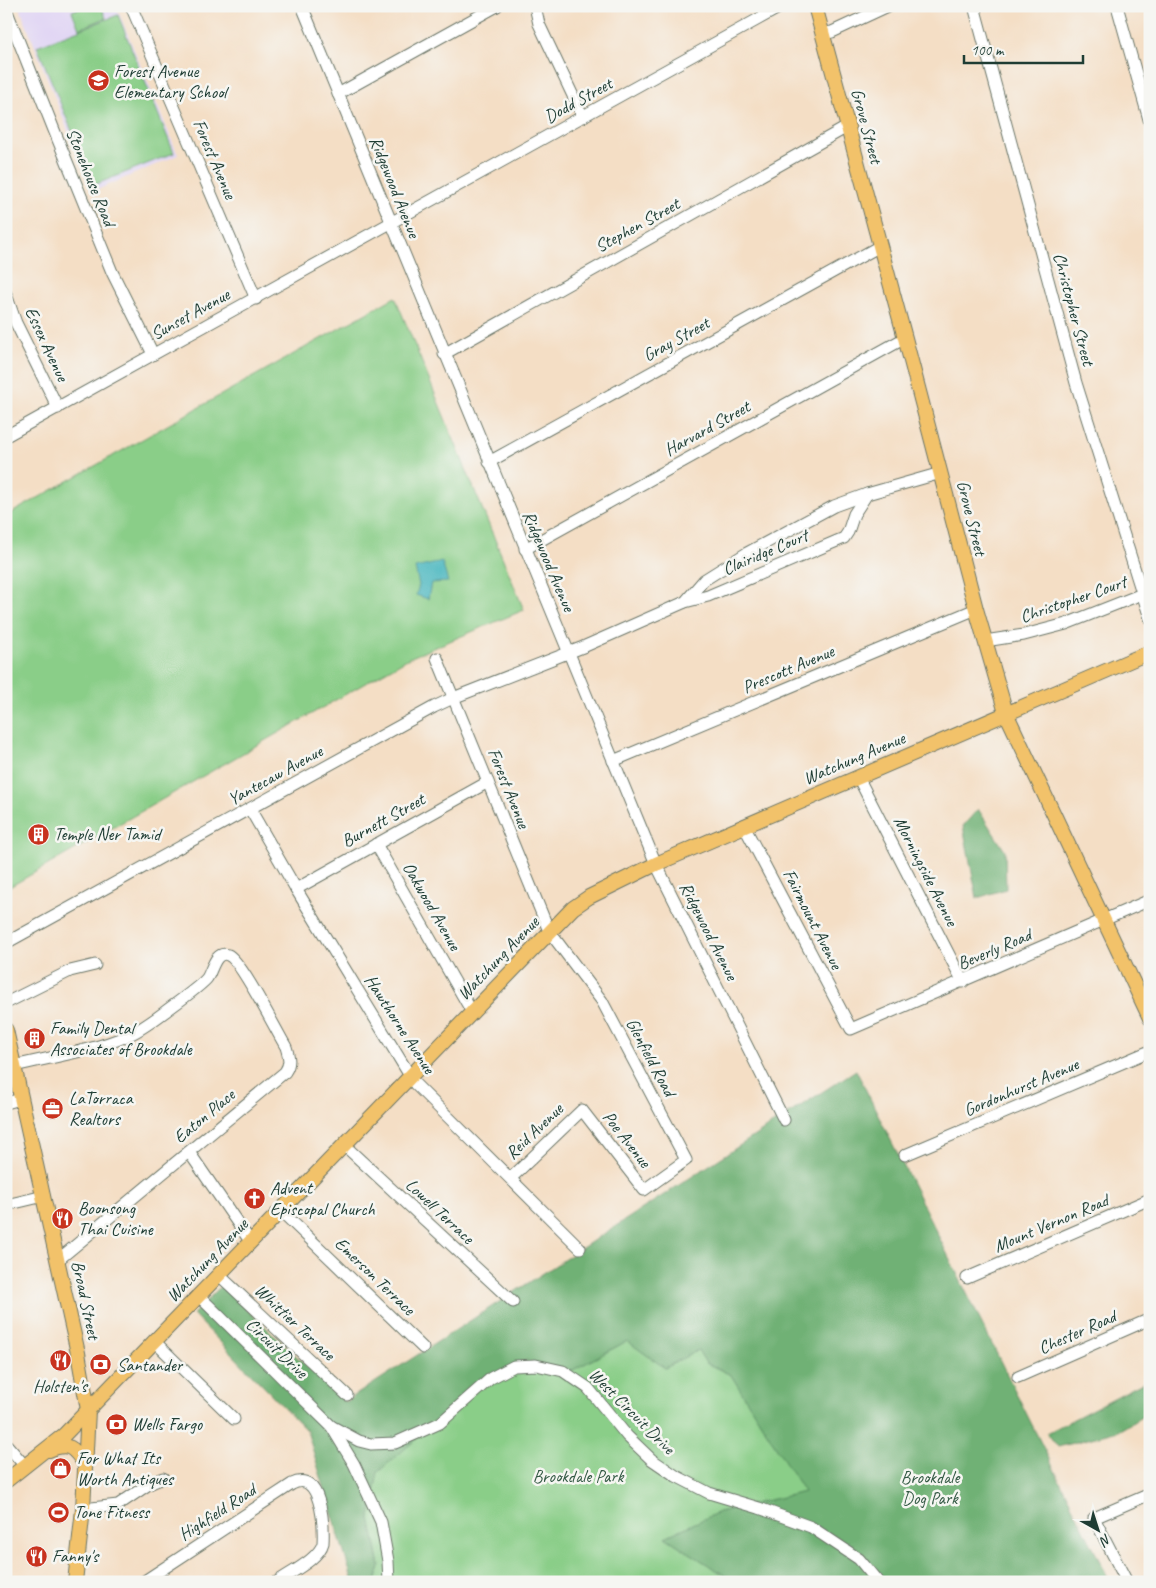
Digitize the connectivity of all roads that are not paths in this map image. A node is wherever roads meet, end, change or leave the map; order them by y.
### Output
1 (131, 6) edge
2 (302, 6) edge
3 (497, 6) edge
4 (535, 6) edge
5 (782, 6) edge
6 (815, 6) edge
7 (888, 6) edge
8 (974, 6) edge
9 (1117, 6) edge
10 (6, 8) edge
11 (822, 34) junction
12 (338, 94) junction
13 (582, 117) junction
14 (1150, 123) edge
15 (847, 126) junction
16 (391, 224) junction
17 (880, 246) junction
18 (6, 294) edge
19 (256, 298) junction
20 (905, 338) junction
21 (153, 354) junction
22 (444, 354) junction
23 (58, 408) junction
24 (6, 436) edge
25 (489, 462) junction
26 (941, 473) junction
27 (866, 494) junction
28 (834, 506) junction
29 (851, 524) junction
30 (525, 549) junction
31 (1142, 594) junction
32 (685, 602) junction
33 (976, 609) junction
34 (1150, 618) edge
35 (986, 641) junction
36 (1150, 652) edge
37 (568, 653) junction
38 (437, 658) dead end
39 (453, 698) junction
40 (1006, 713) junction
41 (613, 761) junction
42 (858, 776) junction
43 (488, 782) junction
44 (250, 809) junction
45 (744, 826) junction
46 (376, 844) junction
47 (656, 864) junction
48 (296, 889) junction
49 (1150, 900) edge
50 (1104, 920) junction
51 (549, 931) junction
52 (6, 943) edge
53 (95, 965) dead end
54 (963, 982) junction
55 (6, 1003) edge
56 (472, 1012) junction
57 (1150, 1018) edge
58 (851, 1029) joint
59 (6, 1030) edge
60 (1150, 1051) edge
61 (14, 1066) junction
62 (410, 1076) junction
63 (21, 1099) junction
64 (6, 1103) edge
65 (582, 1110) joint
66 (784, 1120) dead end
67 (344, 1145) junction
68 (189, 1152) junction
69 (905, 1155) dead end
70 (511, 1178) junction
71 (644, 1190) joint
72 (44, 1196) junction
73 (1150, 1200) edge
74 (6, 1205) edge
75 (282, 1209) junction
76 (250, 1241) junction
77 (580, 1248) dead end
78 (58, 1260) junction
79 (218, 1274) junction
80 (967, 1278) dead end
81 (198, 1295) junction
82 (513, 1302) dead end
83 (1150, 1319) edge
84 (154, 1341) junction
85 (424, 1348) dead end
86 (1018, 1377) dead end
87 (347, 1396) dead end
88 (88, 1410) junction
89 (234, 1419) dead end
90 (331, 1426) junction
91 (6, 1444) edge
92 (43, 1452) junction
93 (86, 1464) junction
94 (25, 1466) junction
95 (163, 1478) dead end
96 (6, 1481) edge
97 (1150, 1494) edge
98 (83, 1509) junction
99 (75, 1582) edge
100 (143, 1582) edge
101 (277, 1582) edge
102 (389, 1582) edge
103 (878, 1582) edge
104 (1127, 1582) edge

1 - 19 street, Forest Avenue
2 - 12 street, Ridgewood Avenue
3 - 12 street
4 - 13 street
5 - 13 street, Dodd Street
6 - 11 main road, Grove Street
7 - 11 street
8 - 31 street, Christopher Street
9 - 14 street
10 - 21 street, Stonehouse Road
11 - 15 main road, Grove Street
12 - 16 street, Ridgewood Avenue
13 - 16 street, Dodd Street
15 - 17 main road, Grove Street
15 - 22 street, Stephen Street
16 - 19 street, Sunset Avenue
16 - 22 street, Ridgewood Avenue
17 - 20 main road, Grove Street
17 - 25 street, Gray Street
18 - 23 street, Essex Avenue
19 - 21 street, Sunset Avenue
20 - 26 main road, Grove Street
20 - 30 street, Harvard Street
21 - 23 street, Sunset Avenue
22 - 25 street, Ridgewood Avenue
23 - 24 street, Sunset Avenue
25 - 30 street, Ridgewood Avenue
26 - 27 street, Clairidge Court
26 - 33 main road, Grove Street
27 - 28 street, Clairidge Court
27 - 29 street, Clairidge Court
28 - 29 street
28 - 32 street, Clairidge Court
29 - 32 street, Clairidge Court
30 - 37 street, Ridgewood Avenue
31 - 34 street, Christopher Street
31 - 35 street, Christopher Court
32 - 37 street, Clairidge Court
33 - 35 main road, Grove Street
33 - 41 street, Prescott Avenue
35 - 40 main road, Grove Street
36 - 40 main road, Watchung Avenue
37 - 39 street, Yantecaw Avenue
37 - 41 street, Ridgewood Avenue
38 - 39 street, Forest Avenue
39 - 43 street, Forest Avenue
39 - 44 street, Yantecaw Avenue
40 - 42 main road, Watchung Avenue
40 - 50 main road, Grove Street
41 - 47 street, Ridgewood Avenue
42 - 45 main road, Watchung Avenue
42 - 54 street, Morningside Avenue
43 - 46 street, Burnett Street
43 - 51 street, Forest Avenue
44 - 48 street, Hawthorne Avenue
44 - 52 street, Yantecaw Avenue
45 - 47 main road, Watchung Avenue
45 - 58 street, Fairmount Avenue
46 - 48 street, Burnett Street
46 - 56 street, Oakwood Avenue
47 - 51 main road, Watchung Avenue
47 - 66 street, Ridgewood Avenue
48 - 62 street, Hawthorne Avenue
49 - 50 street, Beverly Road
50 - 54 street, Beverly Road
50 - 57 main road, Grove Street
51 - 56 main road, Watchung Avenue
51 - 71 street, Glenfield Road
53 - 55 street
54 - 58 street, Beverly Road
56 - 62 main road, Watchung Avenue
59 - 61 main road, Broad Street
60 - 69 street, Gordonhurst Avenue
61 - 63 main road, Broad Street
61 - 68 street, Eaton Place
62 - 67 main road, Watchung Avenue
62 - 70 street, Hawthorne Avenue
63 - 64 street
63 - 72 main road, Broad Street
65 - 70 street, Reid Avenue
65 - 71 street, Poe Avenue
67 - 75 main road, Watchung Avenue
67 - 82 street, Lowell Terrace
68 - 76 street
68 - 78 street, Eaton Place
70 - 77 street, Hawthorne Avenue
72 - 74 street
72 - 78 main road, Broad Street
73 - 80 street, Mount Vernon Road
75 - 76 main road, Watchung Avenue
75 - 85 street, Emerson Terrace
76 - 79 main road, Watchung Avenue
78 - 88 main road, Broad Street
79 - 81 main road, Watchung Avenue
79 - 87 street, Whittier Terrace
81 - 84 main road, Watchung Avenue
81 - 90 street, Circuit Drive
83 - 86 street, Chester Road
84 - 88 main road, Watchung Avenue
84 - 89 street
88 - 92 main road, Watchung Avenue
88 - 93 main road, Broad Street
90 - 102 street
90 - 103 street, West Circuit Drive
91 - 94 street
92 - 93 main road
92 - 94 main road, Watchung Avenue
93 - 98 main road, Broad Street
94 - 96 main road, Watchung Avenue
95 - 98 street
97 - 104 street
98 - 99 main road, Broad Street
100 - 101 street, Highfield Road

